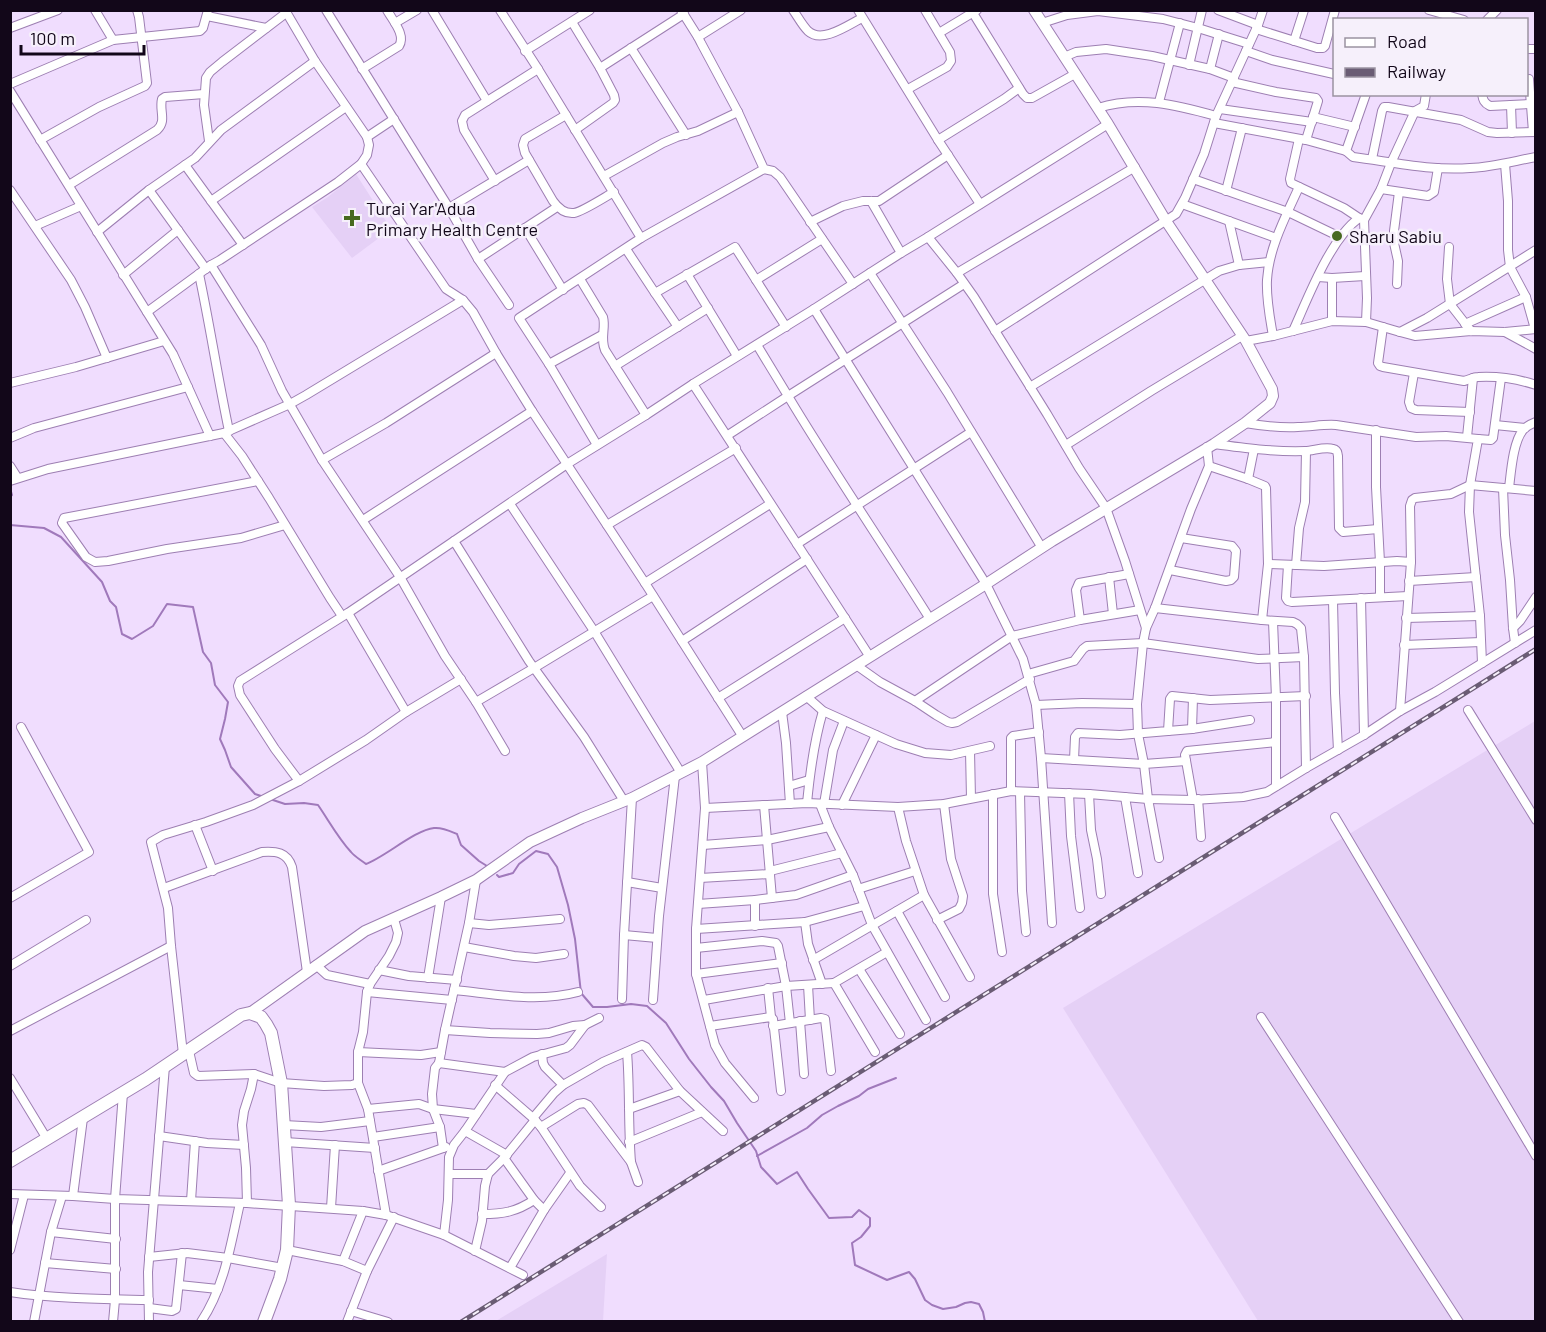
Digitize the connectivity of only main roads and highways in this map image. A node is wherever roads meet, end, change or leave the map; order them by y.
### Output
1 (10, 1161) edge
2 (264, 1322) edge

1 - 2 main road

